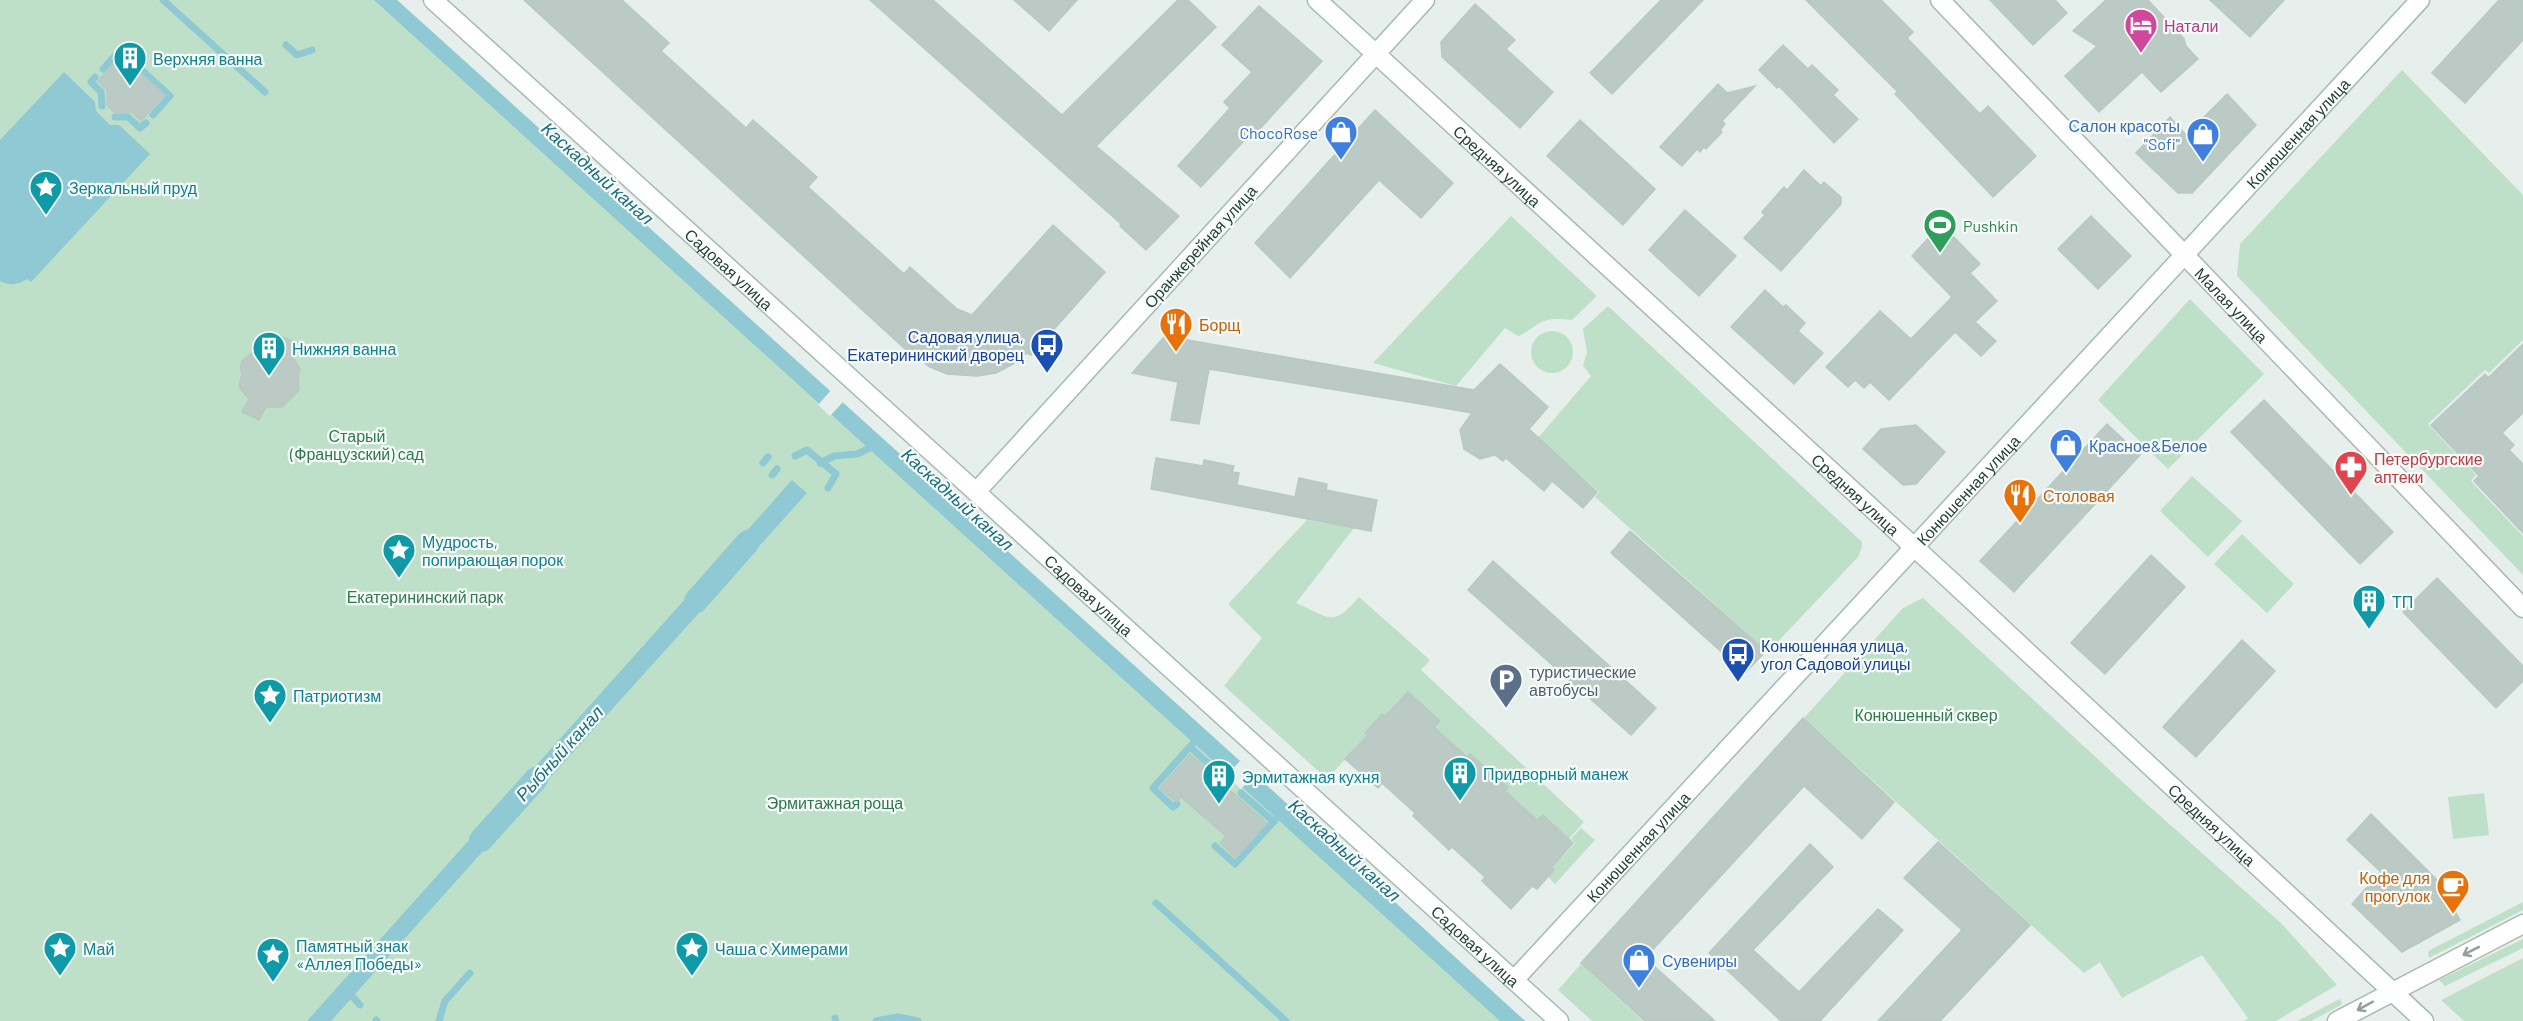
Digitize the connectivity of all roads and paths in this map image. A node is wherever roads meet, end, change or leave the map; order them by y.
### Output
1 (433, 0) edge
2 (1317, 0) edge
3 (1425, 0) edge
4 (1940, 0) edge
5 (2420, 0) edge
6 (1376, 54) junction
7 (2185, 254) junction
8 (976, 492) junction
9 (1914, 547) junction
10 (2523, 608) edge
11 (2523, 924) edge
12 (1514, 980) junction
13 (2392, 991) junction
14 (1559, 1021) edge
15 (2337, 1021) edge
16 (2424, 1021) edge

1 - 8 street, Садовая улица
2 - 6 street, Средняя улица
3 - 6 street, Оранжерейная улица
4 - 7 street, Малая улица
5 - 7 street, Конюшенная улица
6 - 8 street, Оранжерейная улица
6 - 9 street, Средняя улица
7 - 9 street, Конюшенная улица
7 - 10 street, Малая улица
8 - 12 street, Садовая улица
9 - 12 street, Конюшенная улица
9 - 13 street, Средняя улица
11 -> 13 street
12 - 14 street, Садовая улица
13 -> 15 street
13 - 16 street, Средняя улица

